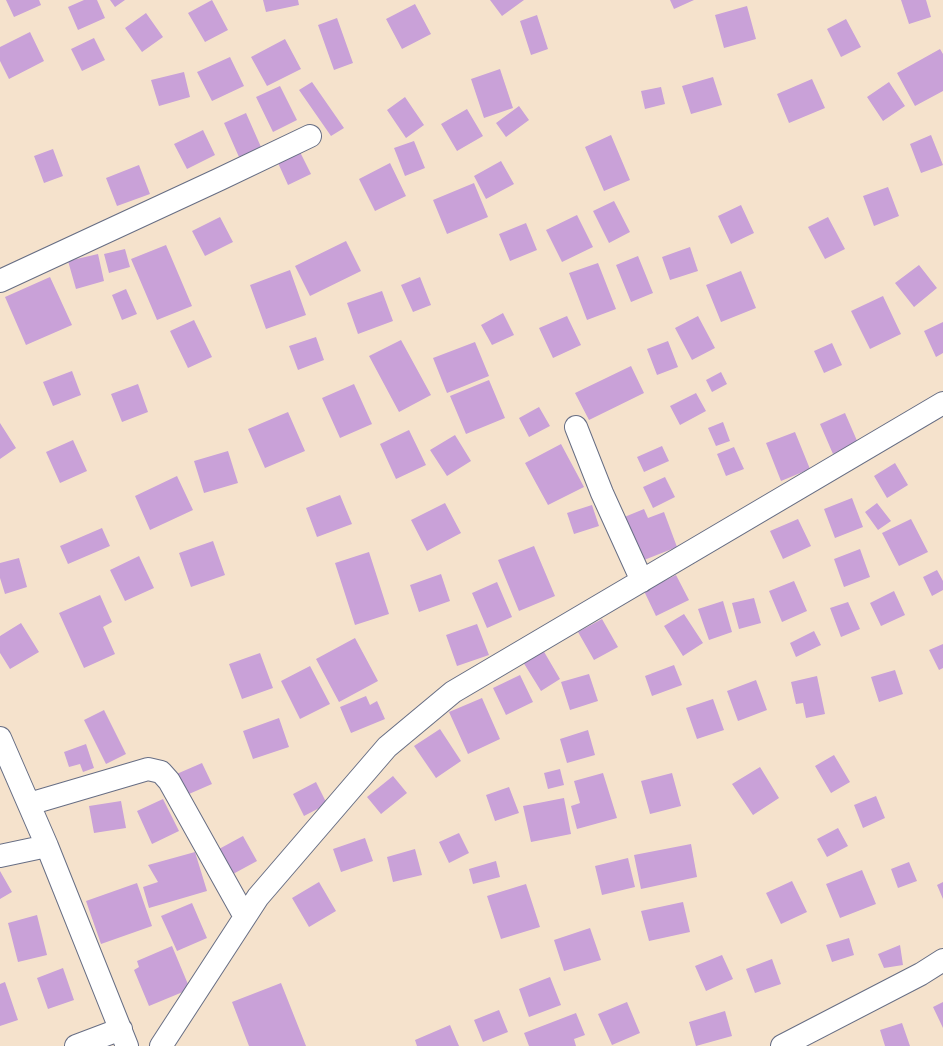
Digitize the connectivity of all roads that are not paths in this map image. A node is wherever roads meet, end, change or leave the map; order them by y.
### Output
1 (310, 136) dead end
2 (0, 281) edge
3 (943, 403) edge
4 (576, 427) dead end
5 (642, 581) junction
6 (0, 738) edge
7 (29, 804) junction
8 (48, 846) junction
9 (0, 856) edge
10 (245, 917) junction
11 (943, 960) edge
12 (124, 1038) edge
13 (76, 1046) edge
14 (161, 1046) edge
15 (782, 1046) edge

1 - 2 street
3 - 5 street
4 - 5 street
5 - 10 street
6 - 7 street
7 - 8 street
7 - 10 street
8 - 9 street
8 - 12 street
10 - 14 street
11 - 15 street
12 - 13 street

